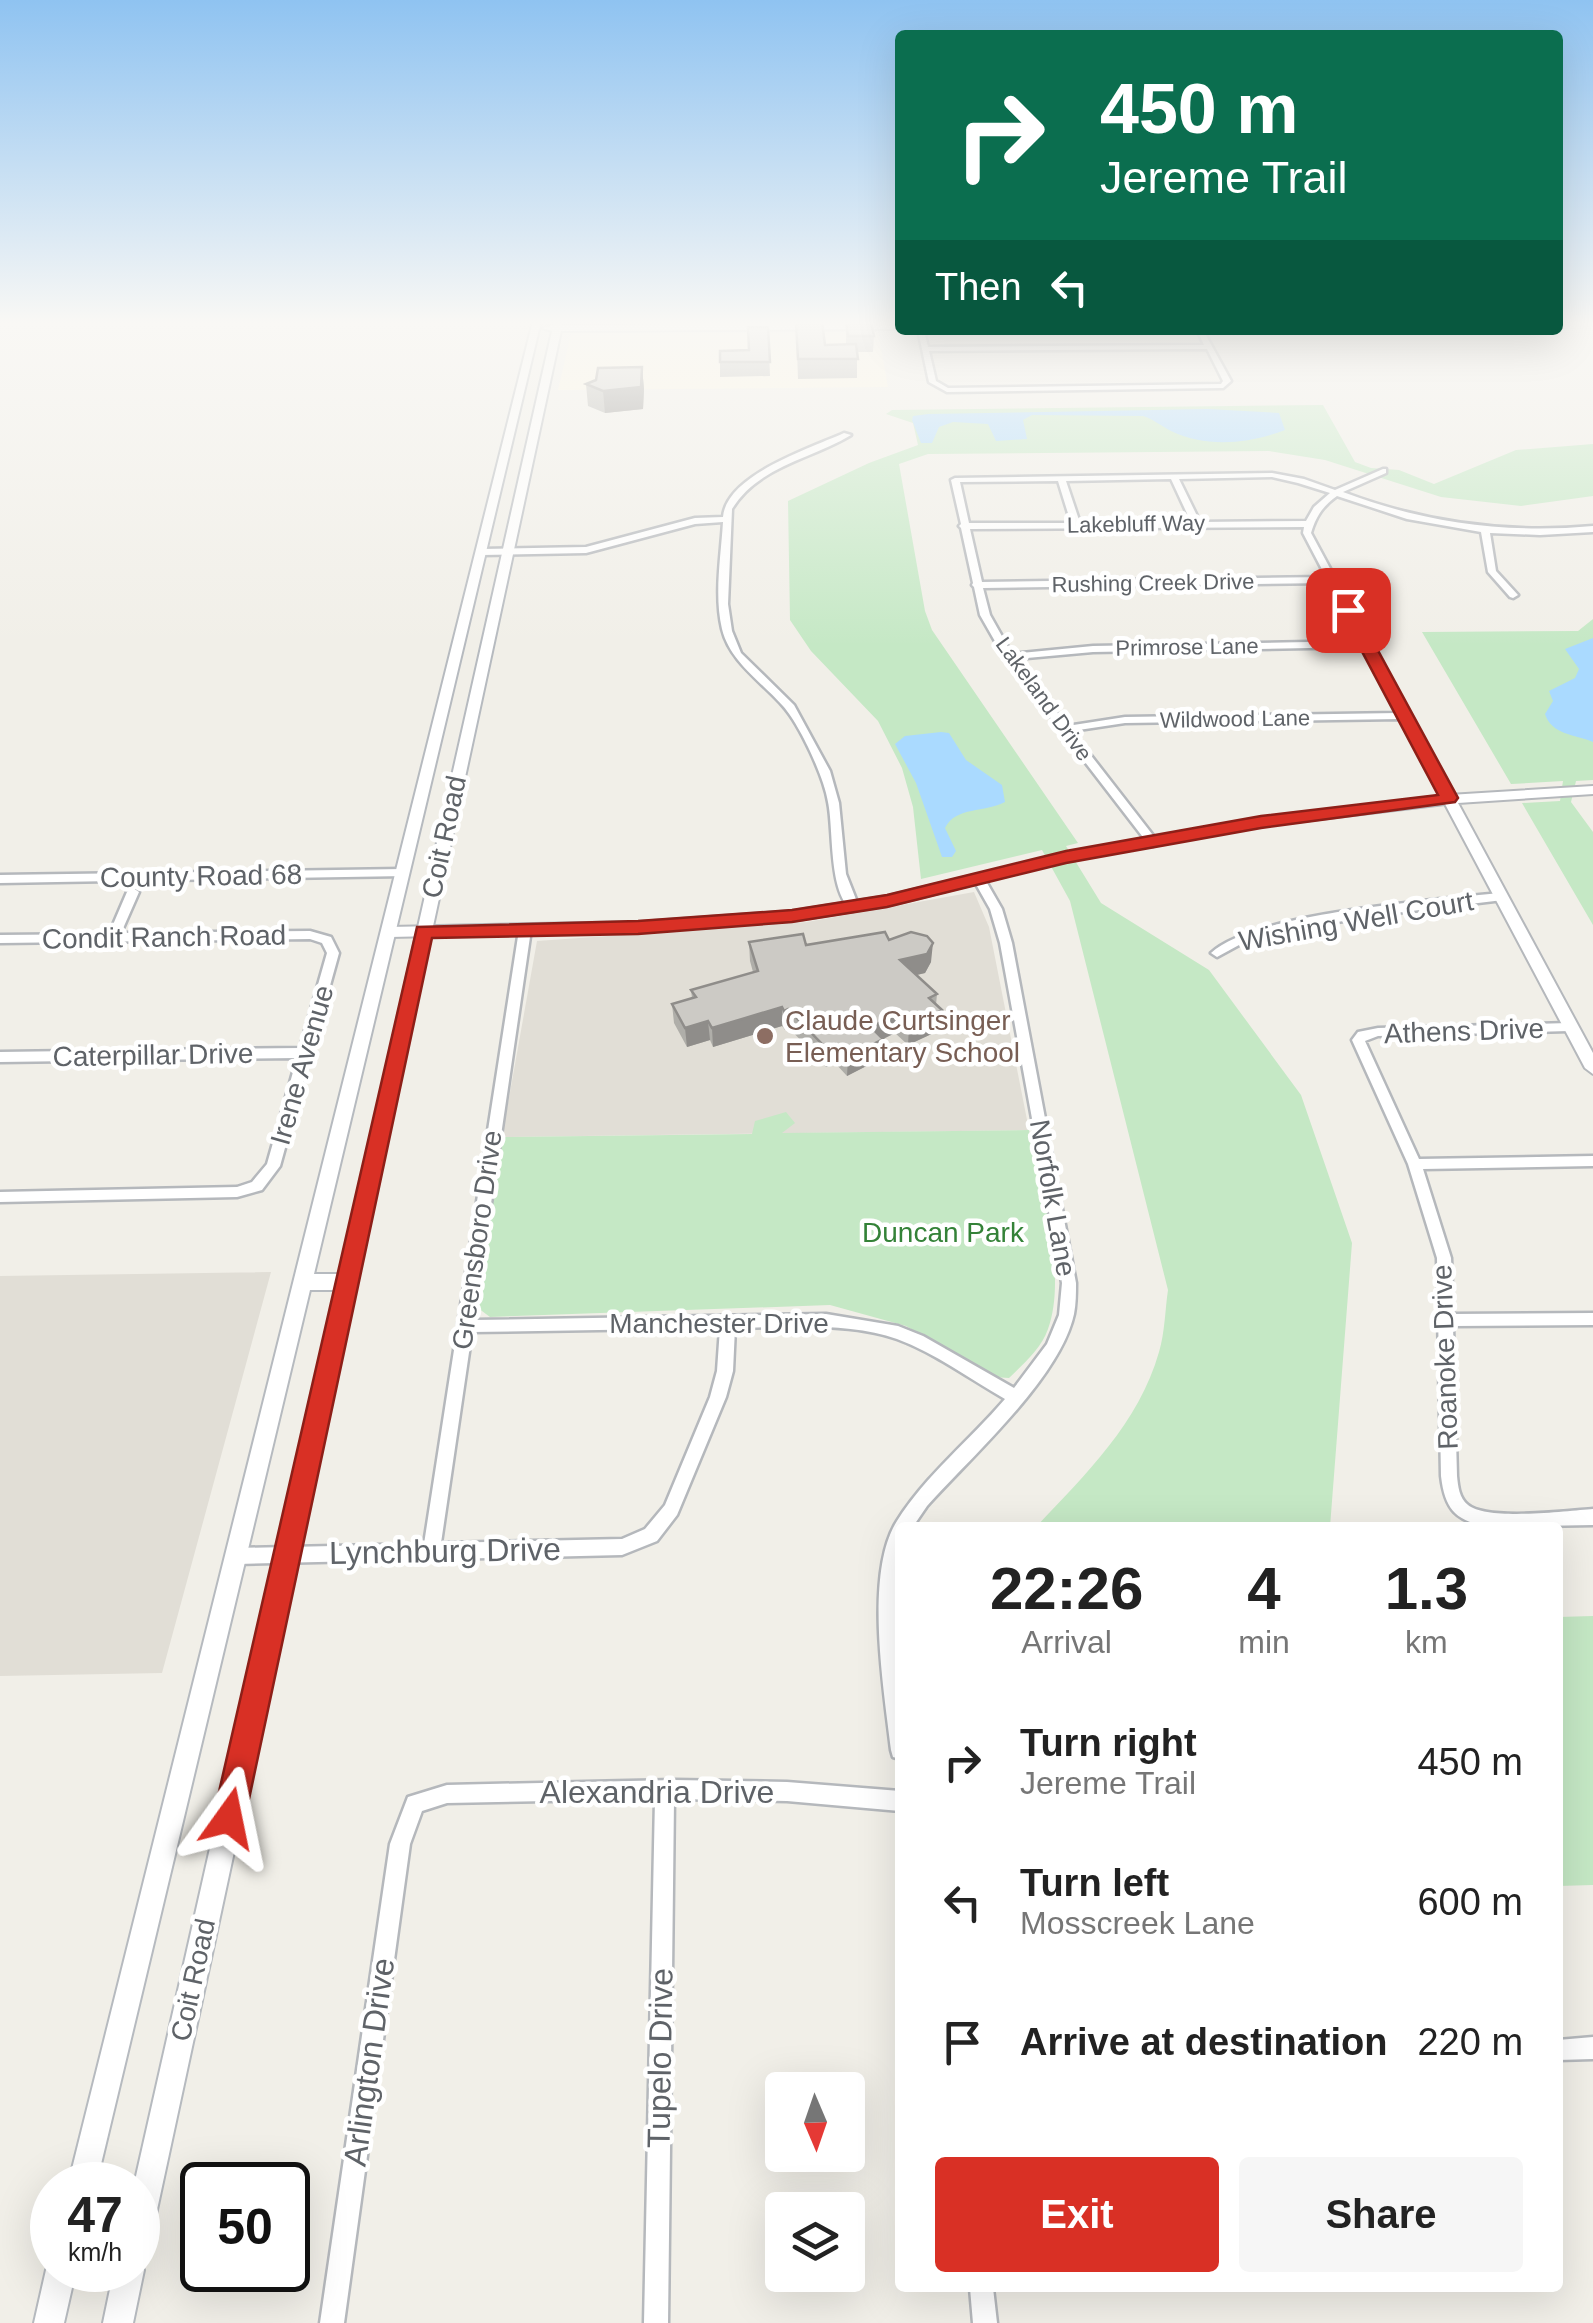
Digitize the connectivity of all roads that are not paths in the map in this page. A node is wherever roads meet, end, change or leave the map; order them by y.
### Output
1 (510, 429) edge
2 (534, 429) edge
3 (847, 435) dead end
4 (1383, 472) dead end
5 (1174, 476) junction
6 (500, 477) junction
7 (524, 477) junction
8 (1061, 477) junction
9 (1337, 492) junction
10 (728, 520) junction
11 (1196, 523) junction
12 (1076, 524) junction
13 (1308, 524) junction
14 (963, 526) junction
15 (1593, 529) edge
16 (1485, 531) junction
17 (482, 552) junction
18 (507, 552) junction
19 (1330, 580) junction
20 (976, 585) junction
21 (1513, 595) dead end
22 (1365, 644) junction
23 (1009, 657) junction
24 (1404, 716) junction
25 (1066, 729) junction
26 (459, 772) junction
27 (428, 773) junction
28 (1593, 790) edge
29 (1449, 798) junction
30 (1153, 844) junction
31 (402, 873) junction
32 (0, 879) edge
33 (979, 879) junction
34 (133, 892) dead end
35 (1499, 897) junction
36 (853, 907) junction
37 (525, 930) junction
38 (389, 932) junction
39 (424, 932) junction
40 (113, 938) junction
41 (0, 940) edge
42 (328, 941) joint
43 (1217, 953) dead end
44 (1569, 1027) junction
45 (1359, 1037) joint
46 (305, 1053) junction
47 (0, 1057) edge
48 (1593, 1068) edge
49 (1593, 1162) edge
50 (1415, 1164) junction
51 (0, 1196) edge
52 (304, 1282) junction
53 (346, 1282) junction
54 (1593, 1319) edge
55 (728, 1320) junction
56 (1446, 1320) junction
57 (464, 1326) junction
58 (1015, 1397) junction
59 (1593, 1517) edge
60 (906, 1522) edge
61 (432, 1551) junction
62 (287, 1555) junction
63 (236, 1556) junction
64 (895, 1558) edge
65 (895, 1709) edge
66 (665, 1792) junction
67 (895, 1800) edge
68 (415, 1804) joint
69 (1593, 2048) edge
70 (1563, 2050) edge
71 (88, 2162) edge
72 (154, 2162) edge
73 (56, 2292) edge
74 (124, 2292) edge
75 (982, 2292) edge
76 (48, 2323) edge
77 (118, 2323) edge
78 (332, 2323) edge
79 (656, 2323) edge
80 (985, 2323) edge

1 - 6 main road, Coit Road
2 - 7 main road, Coit Road
3 - 10 street
4 - 9 street
5 - 8 street
5 - 9 street
5 - 11 street
6 - 7 main road
6 - 17 main road, Coit Road
7 - 18 main road, Coit Road
8 - 12 street
8 - 14 street, Lakeland Drive
9 - 13 street
9 - 16 street
10 - 18 street
10 - 36 street
11 - 12 street, Lakebluff Way
11 - 13 street, Lakebluff Way
12 - 14 street, Lakebluff Way
13 - 19 street
14 - 20 street, Lakeland Drive
15 - 16 street
16 - 21 street
17 - 18 street
17 - 27 main road, Coit Road
18 - 26 main road, Coit Road
19 - 20 street, Rushing Creek Drive
19 - 22 street
20 - 23 street, Lakeland Drive
22 - 23 street, Primrose Lane
22 - 24 street
23 - 25 street, Lakeland Drive
24 - 25 street, Wildwood Lane
24 - 29 street
25 - 30 street, Lakeland Drive
26 - 27 main road
26 - 39 main road, Coit Road
27 - 31 main road, Coit Road
28 - 29 main road
29 - 30 main road
29 - 35 main road
30 - 33 main road
31 - 32 street, County Road 68
31 - 38 main road, Coit Road
33 - 36 main road
33 - 58 street, Norfolk Lane
34 - 40 street
35 - 43 street, Wishing Well Court
35 - 44 main road
36 - 37 main road
37 - 39 main road
37 - 57 street, Greensboro Drive
38 - 39 main road
38 - 52 main road, Coit Road
39 - 53 main road, Coit Road
40 - 41 street, Condit Ranch Road
40 - 42 street, Condit Ranch Road
42 - 46 street, Irene Avenue
44 - 45 street, Athens Drive
44 - 48 main road
45 - 50 street, Roanoke Drive
46 - 47 street, Caterpillar Drive
46 - 51 street, Irene Avenue
49 - 50 street
50 - 56 street, Roanoke Drive
52 - 53 main road
52 - 63 main road, Coit Road
53 - 62 main road, Coit Road
54 - 56 street
55 - 57 street, Manchester Drive
55 - 58 street, Manchester Drive
55 - 61 street, Lynchburg Drive
56 - 59 street, Roanoke Drive
57 - 61 street, Greensboro Drive
58 - 60 street, Norfolk Lane
61 - 62 street, Lynchburg Drive
62 - 63 street, Lynchburg Drive
62 - 72 main road, Coit Road
63 - 71 main road, Coit Road
64 - 65 street, Norfolk Lane
66 - 67 street, Alexandria Drive
66 - 68 street, Alexandria Drive
66 - 79 street, Tupelo Drive
68 - 78 street, Arlington Drive
69 - 70 street
73 - 76 main road
74 - 77 main road
75 - 80 street

